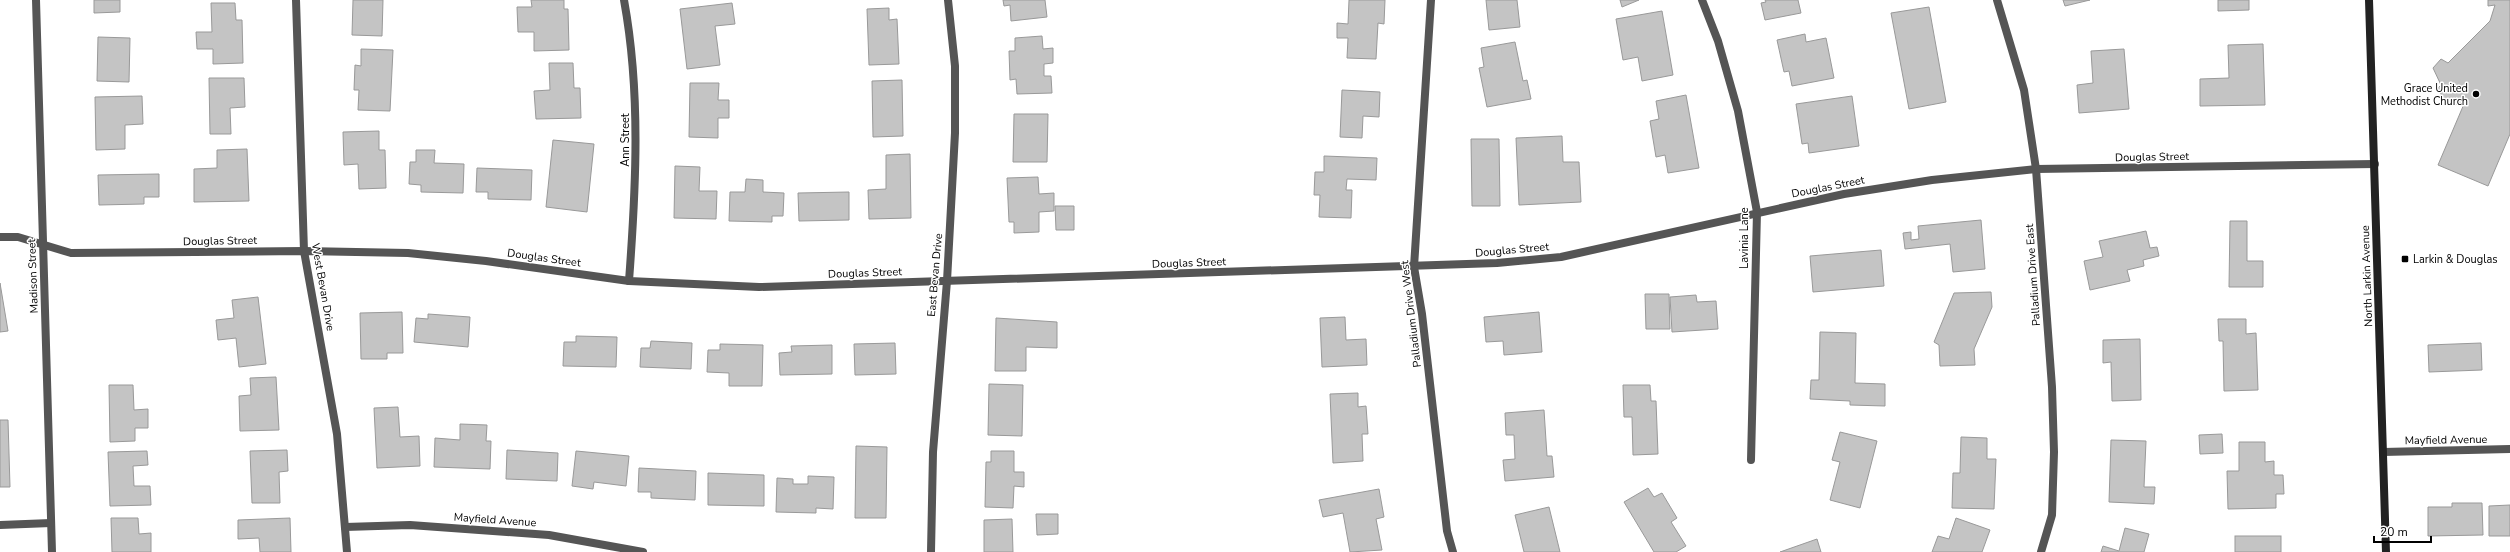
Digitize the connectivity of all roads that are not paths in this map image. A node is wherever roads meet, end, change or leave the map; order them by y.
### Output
1 (36, 0) edge
2 (296, 0) edge
3 (624, 0) edge
4 (948, 0) edge
5 (1431, 0) edge
6 (1702, 0) edge
7 (1997, 0) edge
8 (2369, 0) edge
9 (2375, 164) junction
10 (2036, 169) junction
11 (1756, 212) junction
12 (0, 237) edge
13 (44, 246) junction
14 (304, 251) junction
15 (1414, 267) junction
16 (628, 281) junction
17 (947, 281) junction
18 (2510, 449) edge
19 (2383, 452) junction
20 (1751, 460) dead end
21 (51, 523) junction
22 (0, 525) edge
23 (345, 527) junction
24 (614, 550) edge
25 (52, 552) edge
26 (347, 552) edge
27 (643, 552) edge
28 (931, 552) edge
29 (1453, 552) edge
30 (2041, 552) edge
31 (2386, 552) edge

1 - 13 street, Madison Street
2 - 14 street, West Bevan Drive
3 - 16 street, Ann Street
4 - 17 street, East Bevan Drive
5 - 15 street, Palladium Drive West
6 - 11 street, Lavinia Lane
7 - 10 street, Palladium Drive East
8 - 9 main road, North Larkin Avenue
9 - 10 street, Douglas Street
9 - 19 main road, North Larkin Avenue
10 - 11 street, Douglas Street
10 - 30 street, Palladium Drive East
11 - 15 street, Douglas Street
11 - 20 street, Lavinia Lane
12 - 13 street, Douglas Street
13 - 14 street, Douglas Street
13 - 21 street, Madison Street
14 - 16 street, Douglas Street
14 - 23 street, West Bevan Drive
15 - 17 street, Douglas Street
15 - 29 street, Palladium Drive West
16 - 17 street, Douglas Street
17 - 28 street, East Bevan Drive
18 - 19 street, Mayfield Avenue
19 - 31 main road, North Larkin Avenue
21 - 22 street
21 - 25 street, Madison Street
23 - 24 street, Mayfield Avenue
23 - 26 street, West Bevan Drive
24 - 27 street, Mayfield Avenue

